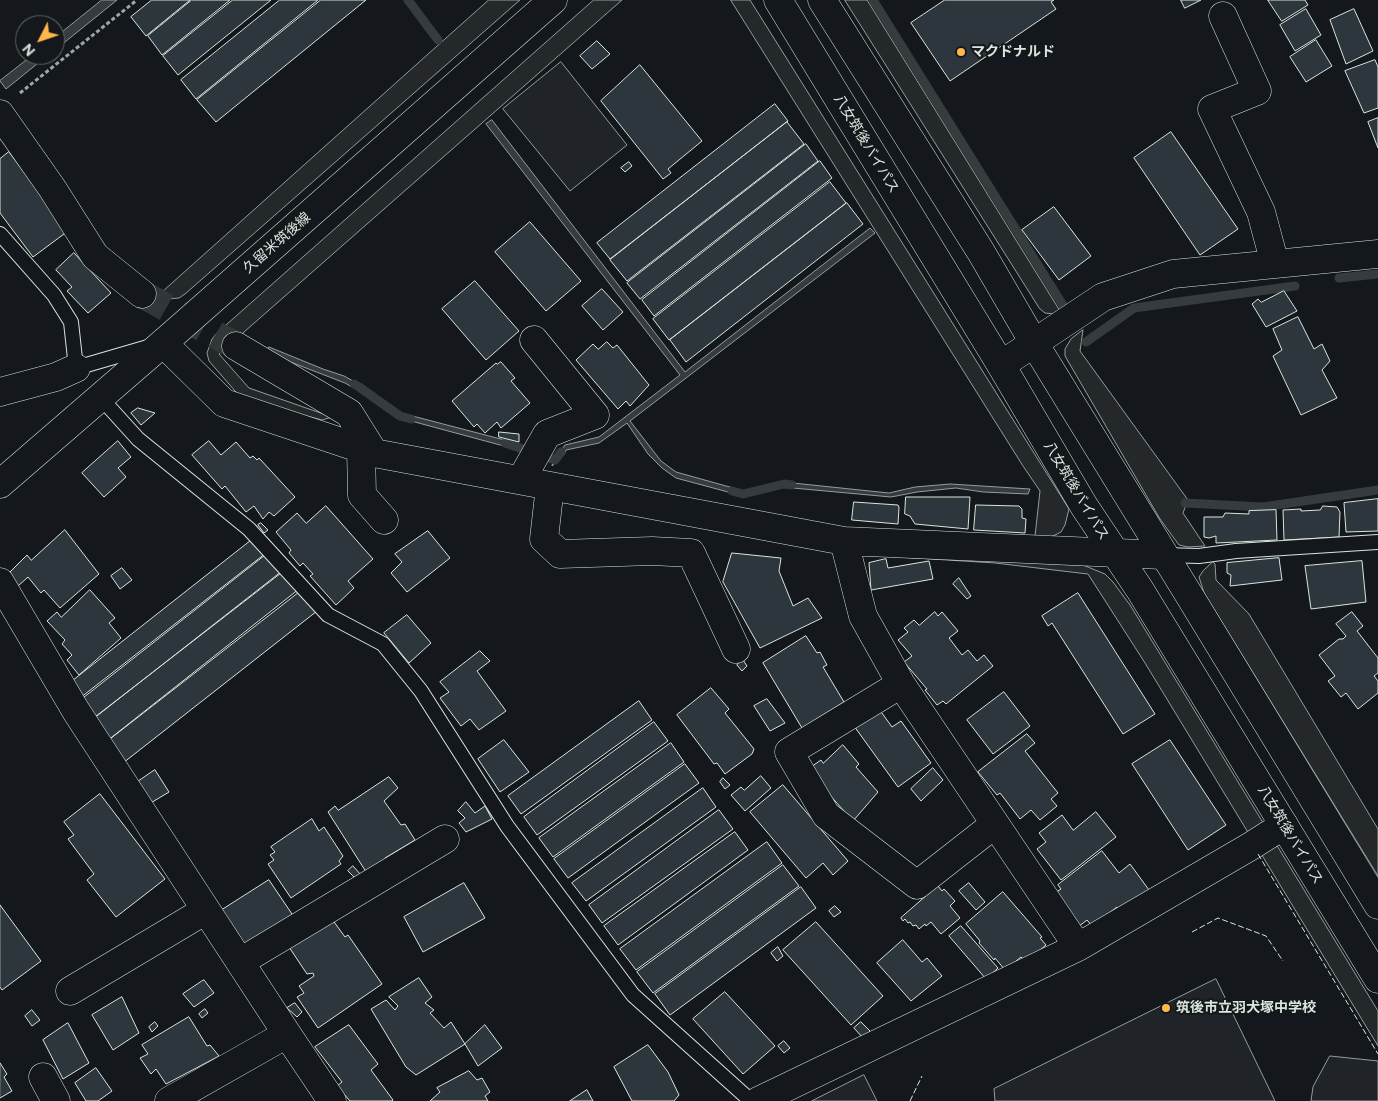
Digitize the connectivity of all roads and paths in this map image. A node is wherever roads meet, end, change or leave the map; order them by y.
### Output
1 (137, 0) edge
2 (553, 0) edge
3 (778, 0) edge
4 (822, 0) edge
5 (1223, 16) dead end
6 (8, 106) edge
7 (0, 234) edge
8 (1378, 254) edge
9 (1275, 264) junction
10 (142, 294) tunnel mouth
11 (534, 340) dead end
12 (163, 343) junction
13 (1034, 343) junction
14 (236, 346) tunnel mouth
15 (1001, 365) junction
16 (76, 368) junction
17 (0, 392) edge
18 (100, 397) junction
19 (367, 451) junction
20 (521, 480) junction
21 (0, 484) edge
22 (550, 486) junction
23 (384, 520) dead end
24 (844, 541) junction
25 (1378, 542) edge
26 (1114, 552) junction
27 (1163, 554) junction
28 (0, 582) edge
29 (736, 649) dead end
30 (901, 684) junction
31 (995, 824) junction
32 (1284, 825) junction
33 (445, 839) dead end
34 (1378, 906) edge
35 (206, 910) junction
36 (1078, 947) junction
37 (240, 962) junction
38 (1378, 979) edge
39 (70, 991) dead end
40 (287, 1034) junction
41 (43, 1077) dead end
42 (56, 1101) edge
43 (169, 1101) edge
44 (332, 1101) edge
45 (752, 1101) edge
46 (758, 1101) edge

1 - 6 path
2 - 12 main road, 久留米筑後線
3 - 15 main road, 八女筑後バイパス
4 - 13 main road
5 - 9 main road
6 - 10 main road
7 - 16 lane
8 - 9 main road
9 - 13 main road
11 - 20 main road
12 - 16 lane
12 - 18 main road, 久留米筑後線
12 - 19 main road
13 - 15 main road
13 - 27 main road
14 - 19 main road
15 - 26 main road, 八女筑後バイパス
16 - 17 main road
18 - 21 main road, 久留米筑後線
18 - 45 lane
19 - 20 main road
19 - 23 main road
20 - 22 main road
22 - 24 main road
22 - 29 main road
24 - 26 main road
24 - 30 main road
25 - 27 lane
26 - 27 main road
26 - 32 main road, 八女筑後バイパス
27 - 34 main road
28 - 35 main road
30 - 31 main road
30 - 31 main road
31 - 36 main road
32 - 36 main road
32 - 38 main road, 八女筑後バイパス
33 - 37 main road
35 - 37 main road
35 - 39 main road
36 - 46 main road
37 - 40 main road
40 - 43 main road
40 - 44 main road
41 - 42 main road

